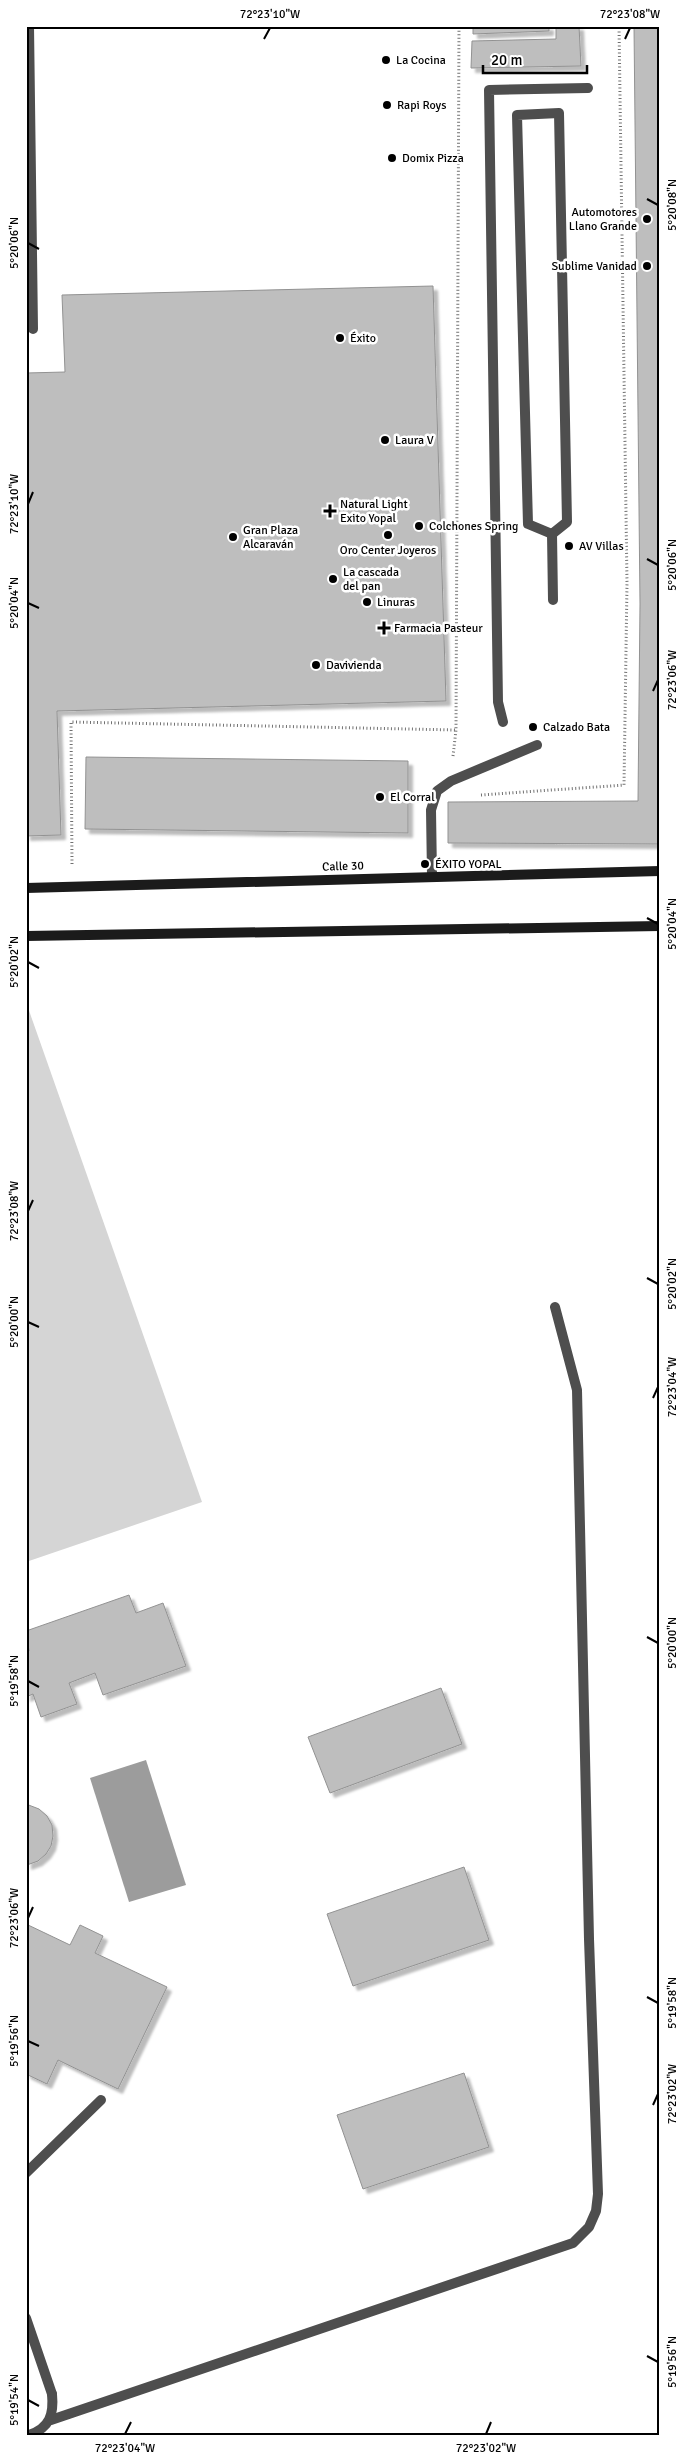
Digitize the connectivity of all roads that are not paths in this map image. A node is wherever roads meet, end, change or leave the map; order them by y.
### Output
1 (29, 26) edge
2 (588, 88) dead end
3 (33, 329) dead end
4 (552, 534) junction
5 (552, 600) dead end
6 (503, 722) dead end
7 (537, 745) dead end
8 (660, 871) edge
9 (432, 876) junction
10 (26, 888) edge
11 (660, 926) edge
12 (26, 936) edge
13 (555, 1307) dead end
14 (101, 2100) dead end
15 (26, 2173) edge
16 (26, 2318) edge
17 (51, 2420) junction
18 (30, 2435) edge

1 - 3 street
2 - 6 street
4 - 4 street
4 - 5 street
7 - 9 street
8 - 9 main road, Calle 30
9 - 10 main road, Calle 30
11 - 12 main road
13 - 17 street
14 - 15 street
16 - 17 street
17 - 18 street

